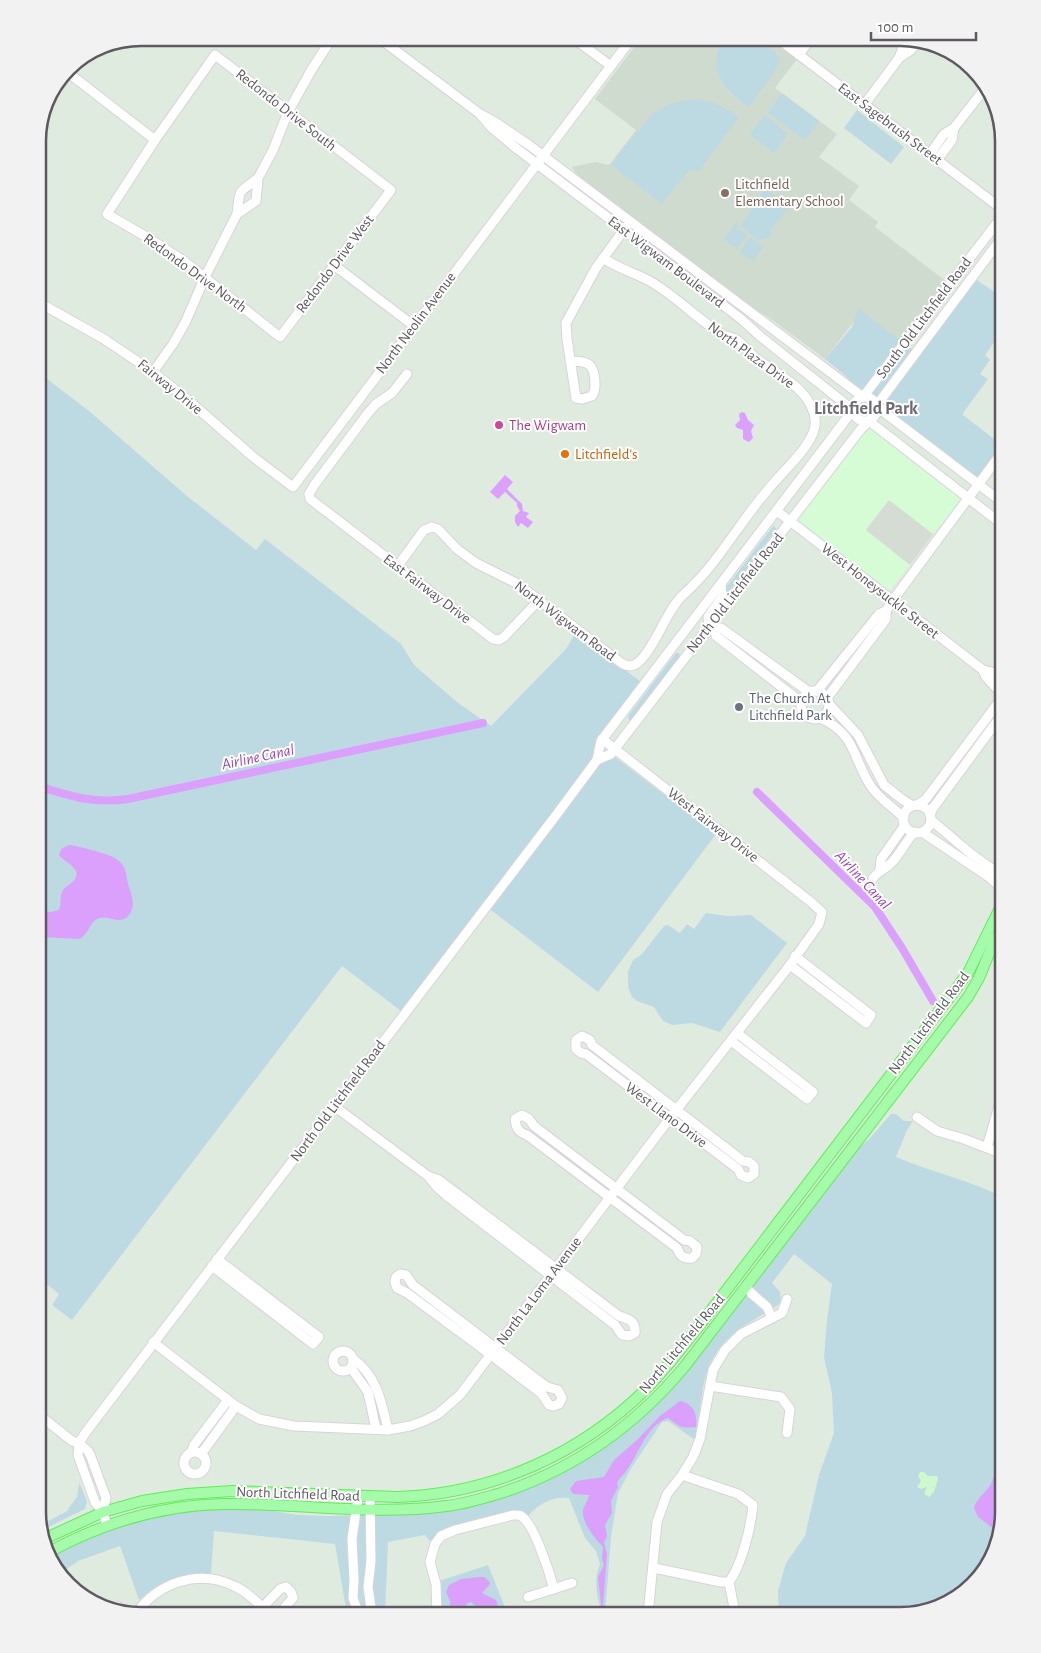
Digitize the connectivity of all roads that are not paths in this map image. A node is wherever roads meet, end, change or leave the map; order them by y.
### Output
1 (327, 46) edge
2 (390, 46) edge
3 (584, 46) edge
4 (626, 46) edge
5 (788, 46) edge
6 (798, 46) edge
7 (802, 46) edge
8 (904, 46) edge
9 (913, 47) edge
10 (796, 52) junction
11 (899, 58) junction
12 (610, 66) junction
13 (72, 76) edge
14 (982, 93) edge
15 (864, 104) junction
16 (288, 112) junction
17 (155, 140) junction
18 (934, 157) junction
19 (540, 160) junction
20 (258, 178) junction
21 (391, 190) joint
22 (995, 203) edge
23 (237, 214) junction
24 (630, 222) junction
25 (995, 227) edge
26 (624, 230) junction
27 (995, 248) edge
28 (603, 258) junction
29 (334, 266) junction
30 (205, 277) junction
31 (46, 306) edge
32 (414, 326) junction
33 (280, 337) joint
34 (570, 361) dead end
35 (153, 372) junction
36 (407, 374) dead end
37 (863, 397) junction
38 (877, 405) junction
39 (853, 410) junction
40 (869, 421) junction
41 (995, 463) edge
42 (978, 485) junction
43 (293, 487) joint
44 (970, 495) junction
45 (995, 497) edge
46 (750, 511) joint
47 (777, 511) junction
48 (995, 517) edge
49 (790, 521) junction
50 (397, 567) junction
51 (721, 584) junction
52 (539, 600) junction
53 (893, 600) junction
54 (886, 611) junction
55 (712, 627) junction
56 (983, 670) junction
57 (995, 674) edge
58 (995, 687) edge
59 (813, 691) junction
60 (828, 701) junction
61 (801, 702) junction
62 (995, 704) edge
63 (820, 718) junction
64 (995, 725) edge
65 (602, 739) junction
66 (614, 750) junction
67 (597, 760) junction
68 (915, 806) junction
69 (931, 818) junction
70 (904, 821) junction
71 (919, 832) junction
72 (880, 870) junction
73 (995, 871) edge
74 (873, 878) dead end
75 (995, 882) edge
76 (822, 912) joint
77 (995, 920) edge
78 (995, 939) edge
79 (796, 956) junction
80 (790, 965) junction
81 (834, 986) junction
82 (828, 994) junction
83 (736, 1033) junction
84 (731, 1042) junction
85 (776, 1064) junction
86 (626, 1072) junction
87 (770, 1072) junction
88 (620, 1080) junction
89 (334, 1106) junction
90 (673, 1114) junction
91 (917, 1117) dead end
92 (995, 1122) edge
93 (715, 1146) dead end
94 (986, 1147) junction
95 (995, 1150) edge
96 (566, 1151) junction
97 (560, 1159) junction
98 (616, 1189) junction
99 (610, 1197) junction
100 (658, 1220) junction
101 (496, 1228) junction
102 (652, 1229) junction
103 (214, 1262) junction
104 (557, 1268) junction
105 (551, 1277) junction
106 (746, 1286) junction
107 (597, 1299) junction
108 (787, 1299) dead end
109 (591, 1307) junction
110 (442, 1313) junction
111 (286, 1318) dead end
112 (772, 1318) junction
113 (153, 1342) junction
114 (494, 1351) junction
115 (352, 1364) dead end
116 (532, 1381) dead end
117 (710, 1386) junction
118 (373, 1390) junction
119 (228, 1400) junction
120 (236, 1406) junction
121 (46, 1420) edge
122 (376, 1430) junction
123 (388, 1430) junction
124 (787, 1433) dead end
125 (79, 1443) junction
126 (191, 1453) junction
127 (201, 1454) junction
128 (682, 1475) junction
129 (358, 1496) junction
130 (370, 1497) junction
131 (355, 1509) junction
132 (370, 1509) junction
133 (102, 1512) junction
134 (107, 1525) junction
135 (49, 1537) edge
136 (54, 1549) edge
137 (654, 1568) junction
138 (729, 1582) junction
139 (572, 1583) dead end
140 (368, 1587) junction
141 (354, 1588) junction
142 (554, 1589) junction
143 (528, 1597) dead end
144 (371, 1605) joint
145 (356, 1606) joint
146 (142, 1607) edge
147 (261, 1607) edge
148 (263, 1607) edge
149 (285, 1607) edge
150 (437, 1607) edge
151 (649, 1607) edge
152 (734, 1607) edge

1 - 16 street
2 - 19 street, East Wigwam Boulevard
3 - 12 street
4 - 12 street, North Neolin Avenue
5 - 10 street, East Sagebrush Street
6 - 10 street
7 - 10 street
8 - 11 street
9 - 11 street
10 - 15 street, East Sagebrush Street
11 - 15 street
12 - 19 street, North Neolin Avenue
13 - 17 street
14 - 18 street
15 - 18 street, East Sagebrush Street
16 - 17 street, Redondo Drive South
16 - 20 street
16 - 21 street, Redondo Drive South
17 - 30 street, Redondo Drive North
18 - 22 street, East Sagebrush Street
19 - 24 street, East Wigwam Boulevard
19 - 26 street, East Wigwam Boulevard
19 - 32 street, North Neolin Avenue
20 - 23 street
20 - 23 street
21 - 29 street, Redondo Drive West
23 - 30 street
24 - 26 street
24 - 37 street, East Wigwam Boulevard
25 - 37 street, South Old Litchfield Road
26 - 28 street
26 - 39 street, East Wigwam Boulevard
27 - 38 street, South Old Litchfield Road
28 - 34 street
28 - 46 street, North Plaza Drive
29 - 32 street
29 - 33 street, Redondo Drive West
30 - 33 street, Redondo Drive North
30 - 35 street
31 - 35 street, Fairway Drive
32 - 43 street, North Neolin Avenue
35 - 43 street, Fairway Drive
36 - 50 street, East Fairway Drive
37 - 38 street
37 - 39 street
38 - 40 street
38 - 42 street
39 - 40 street
39 - 47 street, North Old Litchfield Road
40 - 44 street
40 - 49 street, North Old Litchfield Road
41 - 42 street
42 - 44 street
42 - 45 street
44 - 48 street
44 - 53 street
46 - 52 street, North Wigwam Road
47 - 49 street, West Honeysuckle Street
47 - 51 street, North Old Litchfield Road
49 - 53 street, West Honeysuckle Street
49 - 55 street, North Old Litchfield Road
50 - 52 street, East Fairway Drive
50 - 52 street, North Wigwam Road
51 - 55 street
51 - 65 street, North Old Litchfield Road
53 - 54 street
53 - 56 street, West Honeysuckle Street
54 - 59 street
54 - 60 street
55 - 59 street
55 - 61 street
55 - 66 street, North Old Litchfield Road
56 - 57 street, West Honeysuckle Street
56 - 58 street, West Honeysuckle Street
59 - 60 street
59 - 61 street
60 - 63 street
60 - 68 street
61 - 63 street
62 - 68 street
63 - 70 street
64 - 69 street
65 - 66 street, West Fairway Drive
65 - 67 street, North Old Litchfield Road
66 - 67 street, North Old Litchfield Road
66 - 76 street, West Fairway Drive
67 - 89 street, North Old Litchfield Road
68 - 69 street
68 - 70 street
69 - 71 street
69 - 73 street
70 - 71 street
70 - 72 street
71 - 72 street
71 - 75 street
72 - 74 street
76 - 79 street, North La Loma Avenue
77 - 130 main road, North Litchfield Road
78 - 106 main road, North Litchfield Road
79 - 80 street, North La Loma Avenue
79 - 81 street
80 - 82 street
80 - 83 street, North La Loma Avenue
81 - 82 street
81 - 82 street
83 - 84 street, North La Loma Avenue
83 - 85 street
84 - 87 street
84 - 90 street, North La Loma Avenue
85 - 87 street
85 - 87 street
86 - 88 street, West Llano Drive
86 - 88 street, West Llano Drive
86 - 90 street, West Llano Drive
88 - 90 street, West Llano Drive
89 - 101 street
89 - 103 street, North Old Litchfield Road
90 - 93 street, West Llano Drive
90 - 98 street, North La Loma Avenue
91 - 94 street
92 - 94 street
94 - 95 street
96 - 97 street
96 - 97 street
96 - 98 street
97 - 99 street
98 - 99 street, North La Loma Avenue
98 - 100 street
99 - 102 street
99 - 104 street, North La Loma Avenue
100 - 102 street
100 - 102 street
101 - 104 street
101 - 105 street
103 - 111 street
103 - 113 street, North Old Litchfield Road
104 - 105 street, North La Loma Avenue
104 - 107 street
105 - 109 street
105 - 114 street, North La Loma Avenue
106 - 112 street
106 - 132 main road, North Litchfield Road
107 - 109 street
107 - 109 street
108 - 112 street
110 - 110 street
110 - 114 street
112 - 117 street
113 - 119 street, North La Loma Avenue
113 - 125 street, North Old Litchfield Road
114 - 116 street
114 - 123 street, North La Loma Avenue
115 - 118 street
117 - 124 street
117 - 128 street
118 - 122 street
118 - 123 street
119 - 120 street, North La Loma Avenue
119 - 126 street
120 - 122 street, North La Loma Avenue
120 - 127 street
121 - 125 street
122 - 123 street, North La Loma Avenue
125 - 133 street
126 - 127 street
126 - 127 street
128 - 137 street
128 - 138 street
129 - 130 main road, North Litchfield Road
129 - 131 street
129 - 133 main road, North Litchfield Road
130 - 132 street
131 - 132 main road, North Litchfield Road
131 - 134 main road, North Litchfield Road
131 - 141 street
132 - 140 street
133 - 134 street
133 - 135 main road, North Litchfield Road
134 - 136 main road, North Litchfield Road
137 - 138 street
137 - 151 street
138 - 152 street
139 - 142 street
140 - 141 street
140 - 144 street
141 - 145 street
142 - 143 street
142 - 150 street
144 - 145 street
146 - 147 street
148 - 149 street

